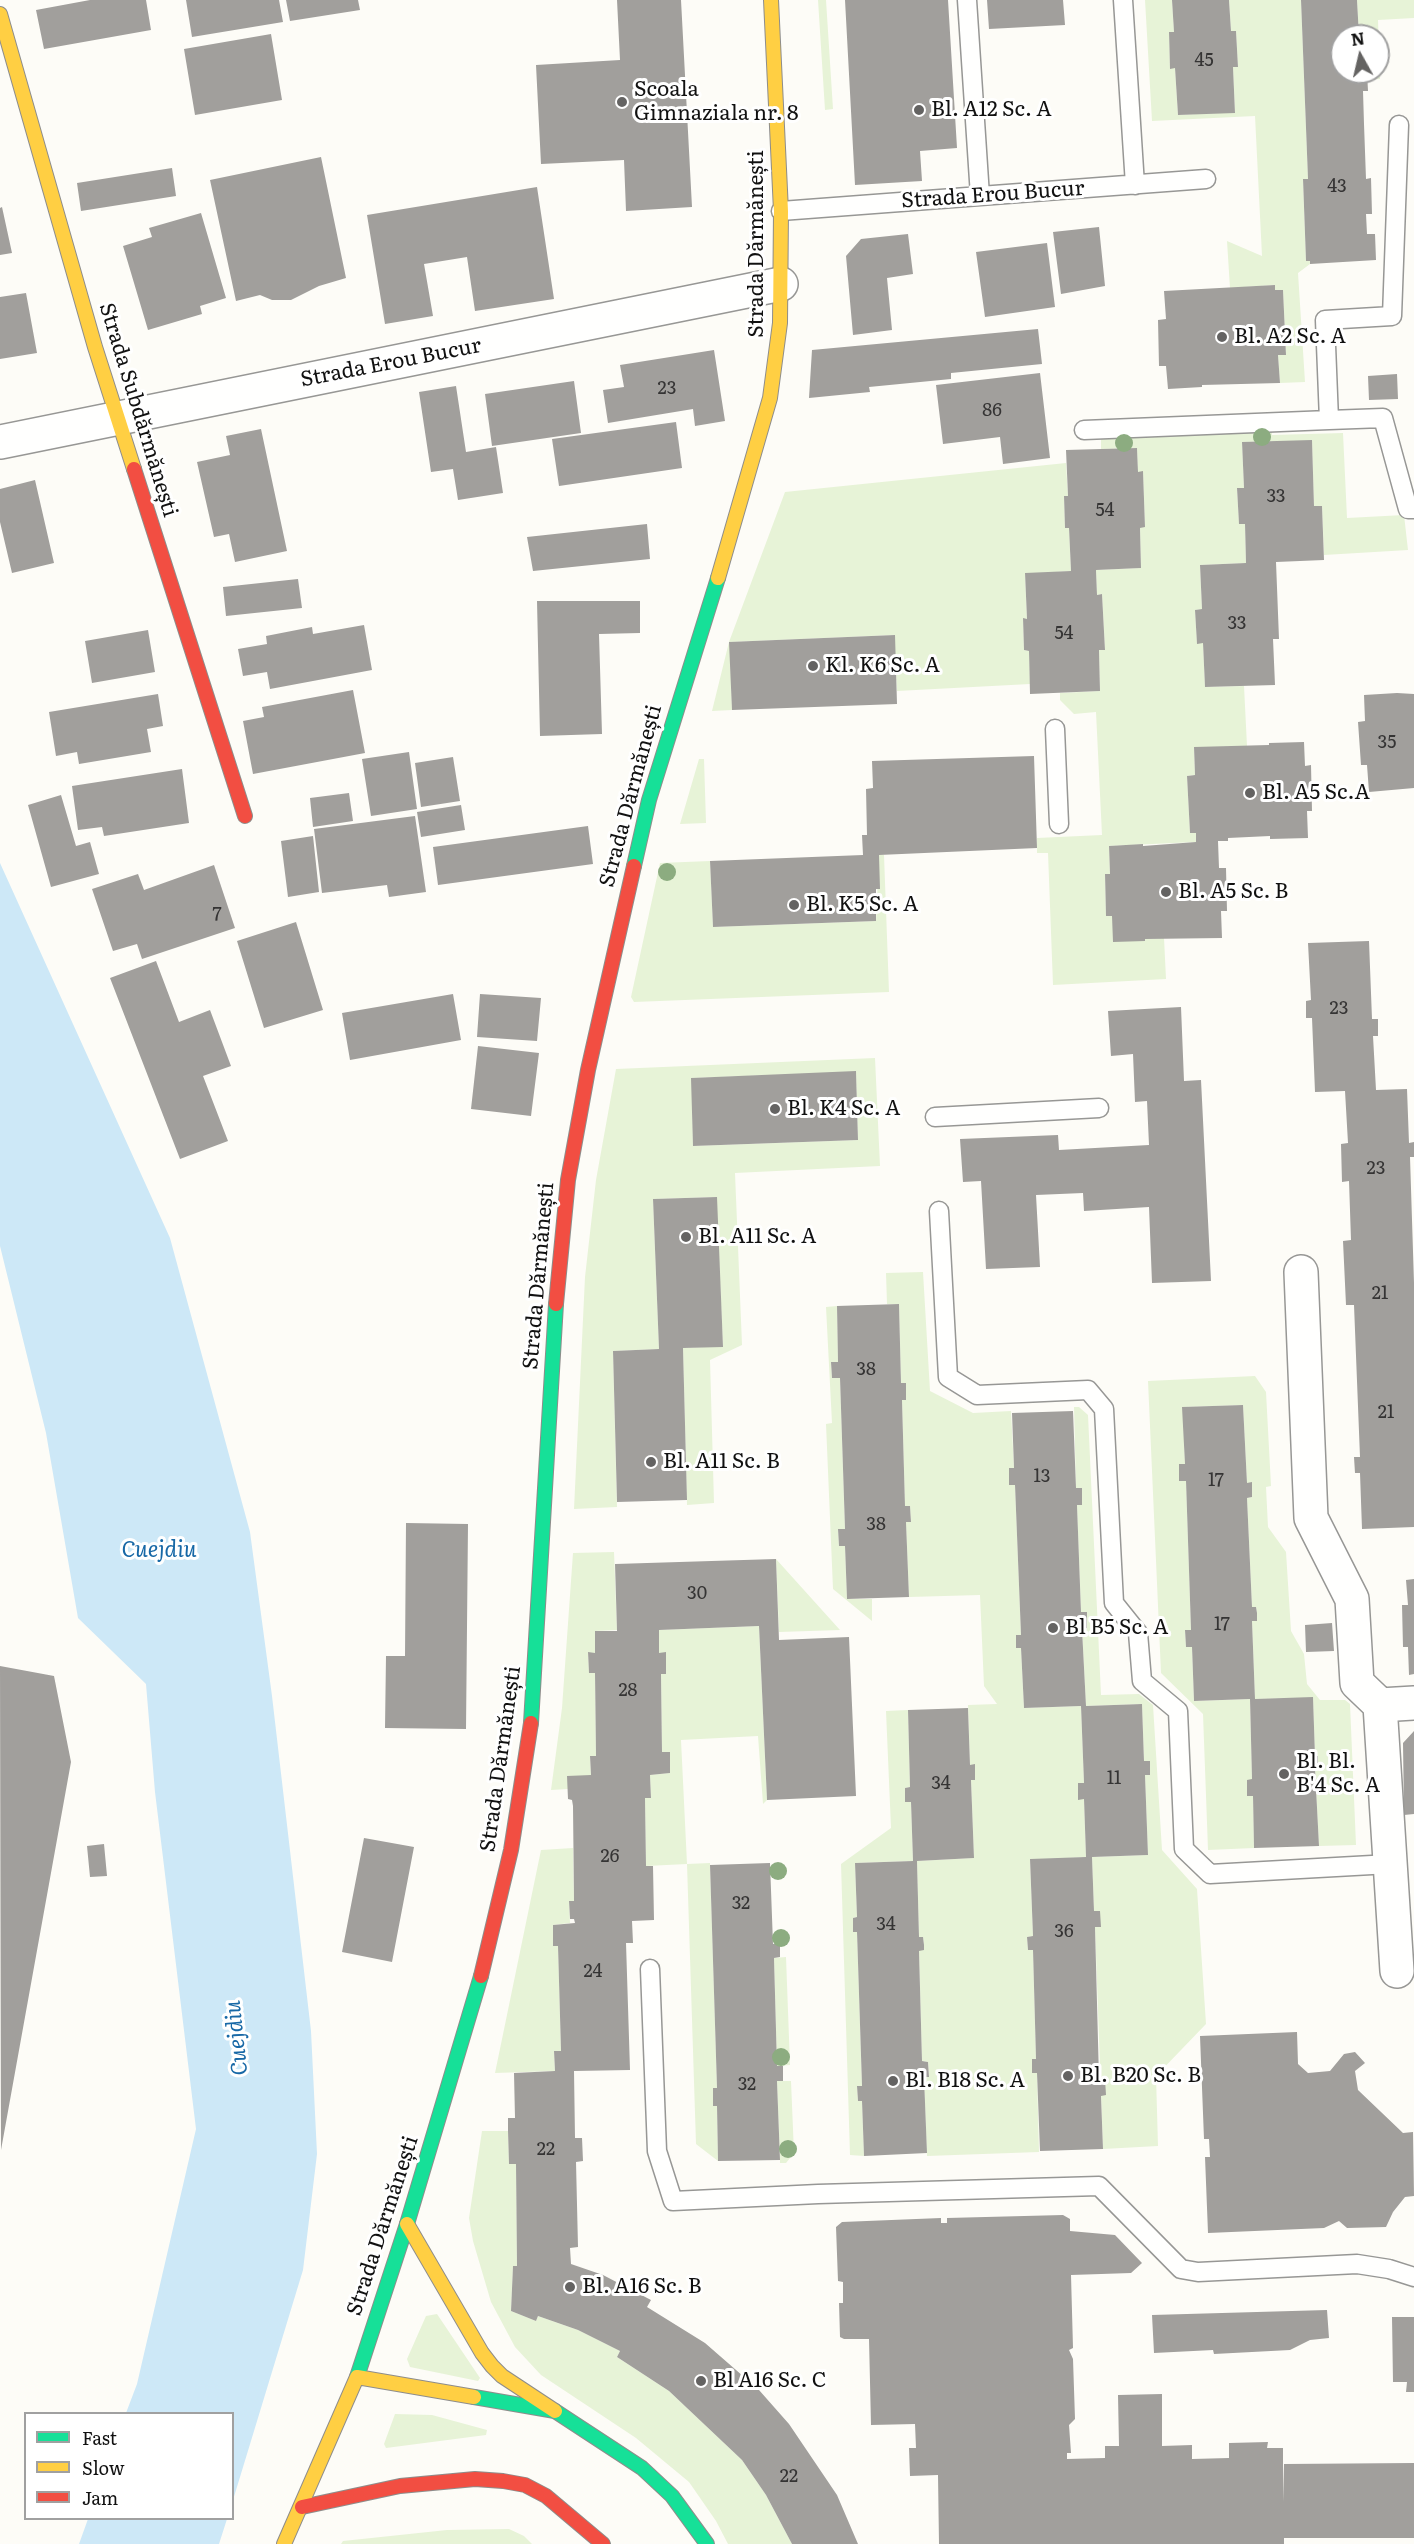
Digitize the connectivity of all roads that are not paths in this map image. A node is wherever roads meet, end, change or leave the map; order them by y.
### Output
1 (771, 0) edge
2 (967, 0) edge
3 (1124, 0) edge
4 (0, 14) edge
5 (1399, 125) dead end
6 (1206, 179) dead end
7 (1135, 185) junction
8 (980, 196) junction
9 (781, 211) junction
10 (782, 284) junction
11 (117, 418) junction
12 (1329, 420) junction
13 (1084, 430) dead end
14 (0, 442) edge
15 (1414, 509) edge
16 (1055, 729) dead end
17 (245, 816) dead end
18 (1059, 824) dead end
19 (1099, 1108) dead end
20 (935, 1117) dead end
21 (939, 1211) dead end
22 (1301, 1272) dead end
23 (1414, 1703) edge
24 (1380, 1705) junction
25 (1390, 1864) junction
26 (650, 1969) dead end
27 (1397, 1971) dead end
28 (408, 2224) junction
29 (1414, 2277) edge
30 (357, 2377) junction
31 (555, 2411) junction
32 (302, 2507) junction
33 (284, 2544) edge
34 (603, 2544) edge
35 (707, 2544) edge

1 - 9 street, Strada Dărmănești
2 - 8 lane
3 - 7 lane
4 - 11 street, Strada Subdărmănești
5 - 12 lane
6 - 7 lane, Strada Erou Bucur
7 - 8 lane, Strada Erou Bucur
8 - 9 lane, Strada Erou Bucur
9 - 10 street, Strada Dărmănești
10 - 11 street, Strada Erou Bucur
10 - 28 street, Strada Dărmănești
11 - 14 street, Strada Erou Bucur
11 - 17 street, Strada Subdărmănești
12 - 13 lane
12 - 15 lane
16 - 18 lane
19 - 20 lane
21 - 25 lane
22 - 24 street
23 - 24 street
24 - 25 street
25 - 27 street
26 - 29 lane
28 - 30 street, Strada Dărmănești
28 - 31 street
30 - 31 street
30 - 32 street, Strada Dărmănești
31 - 35 street
32 - 33 street, Strada Dărmănești
32 - 34 street

